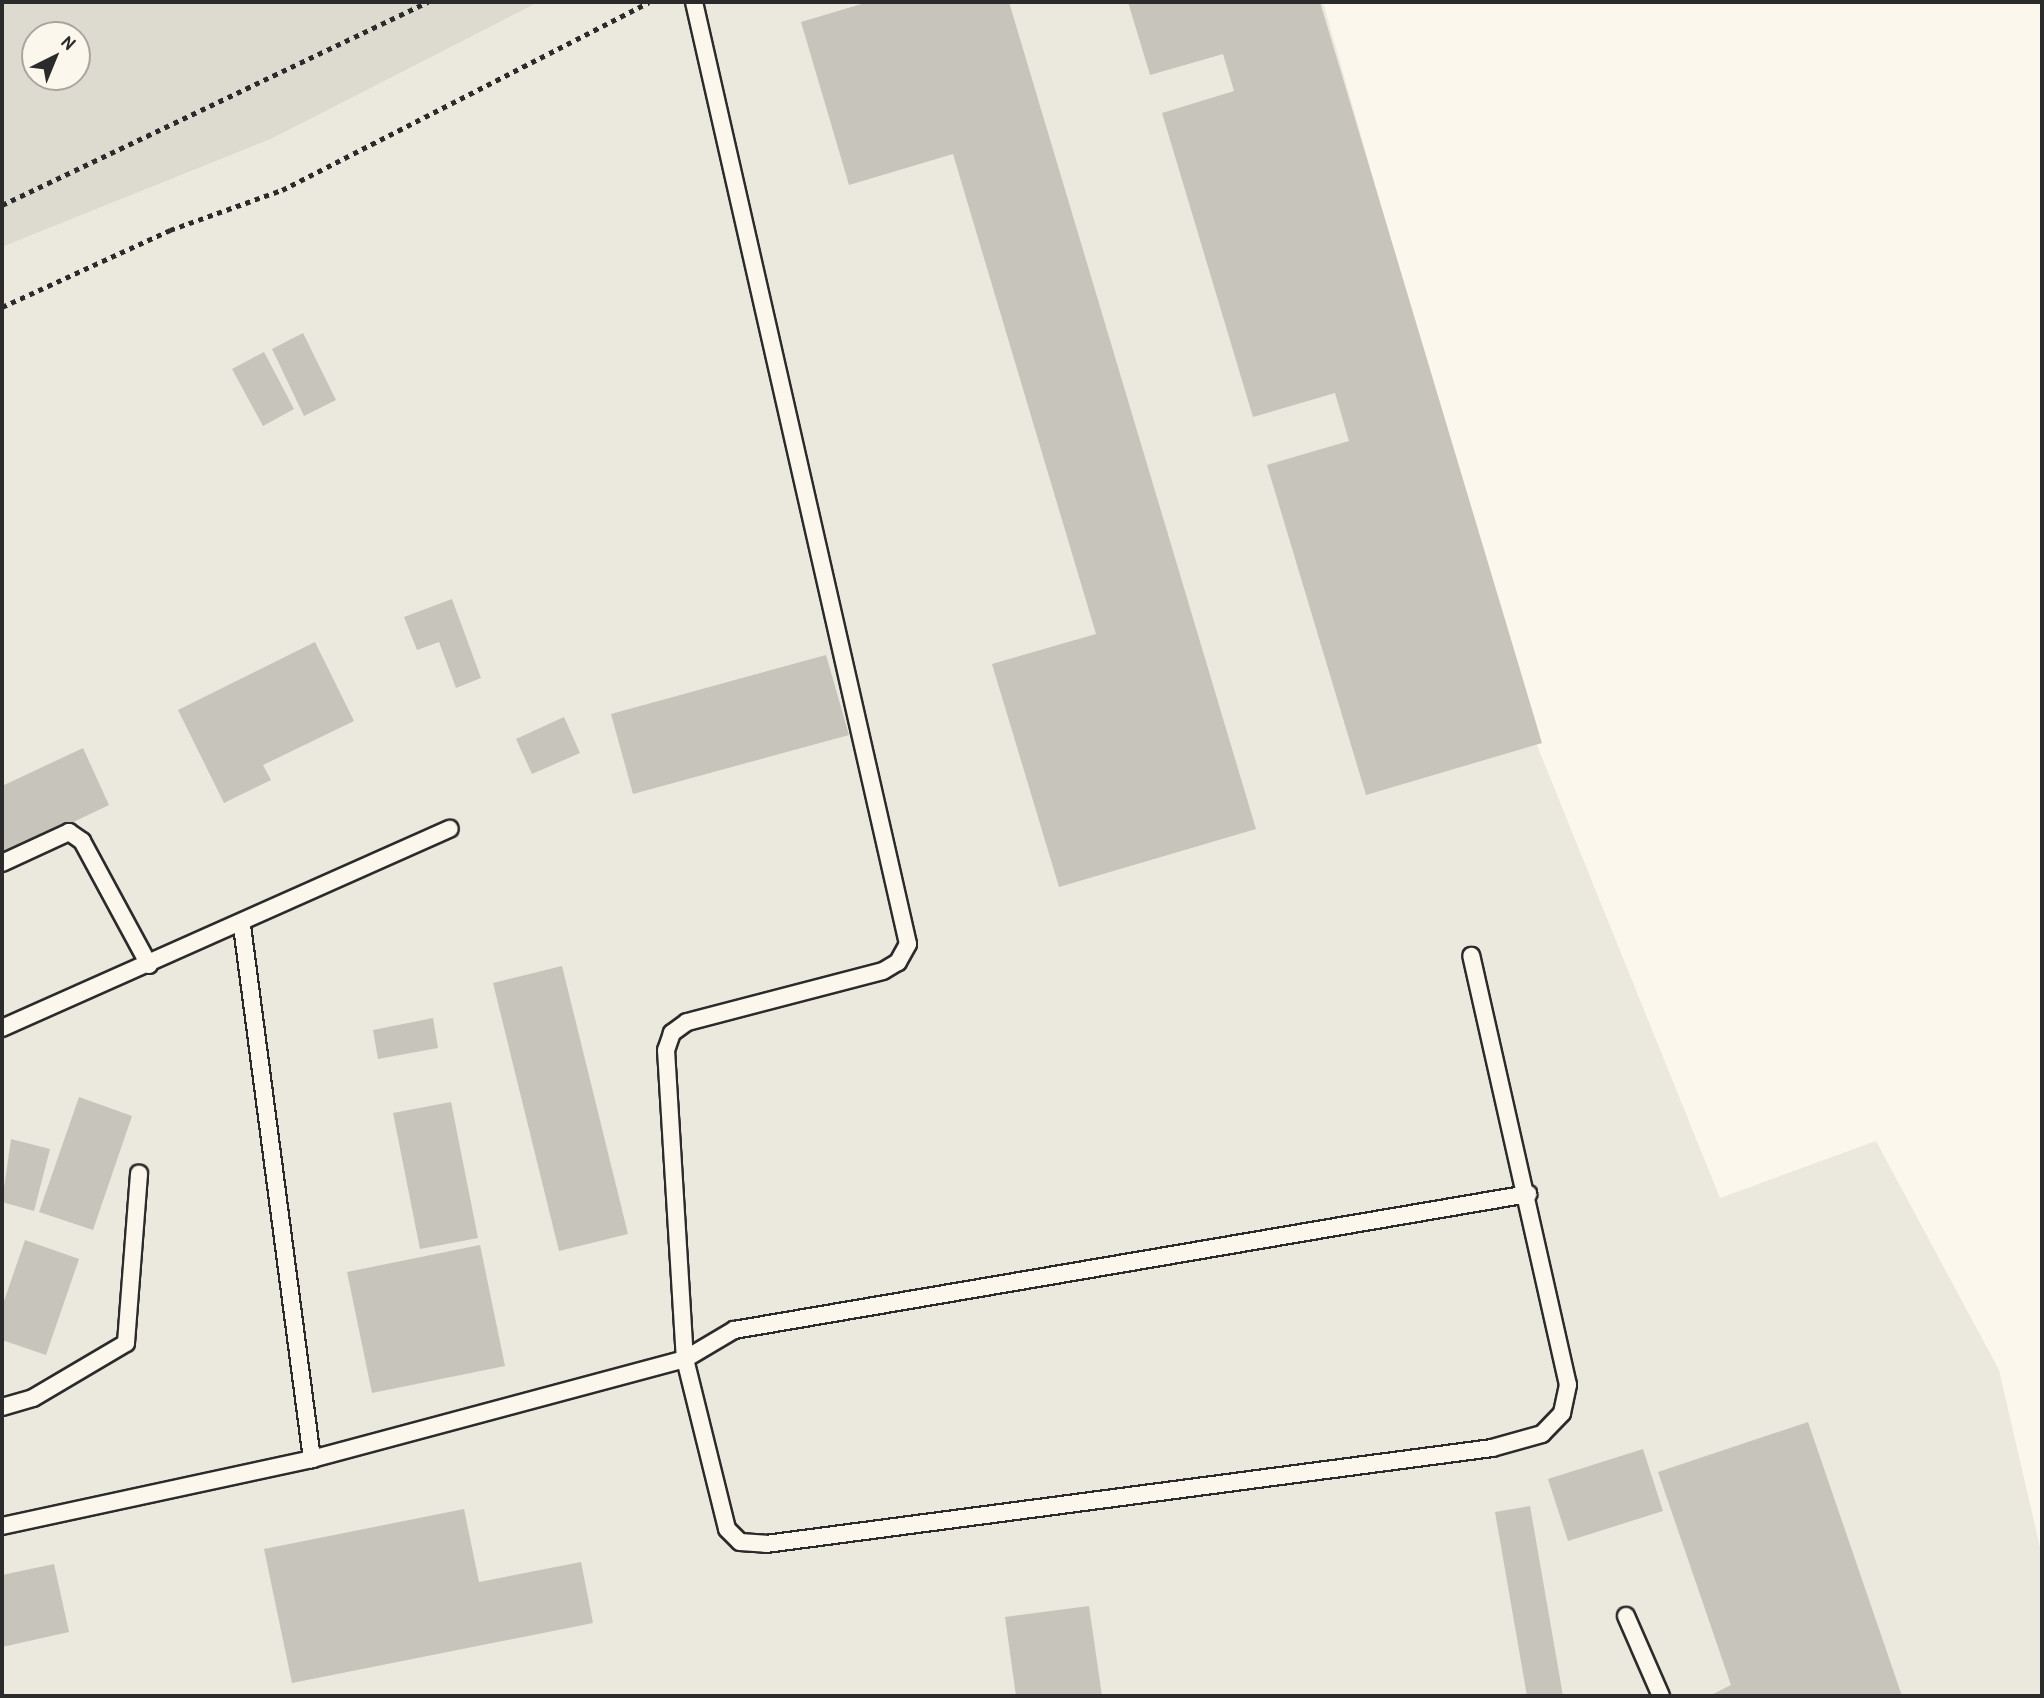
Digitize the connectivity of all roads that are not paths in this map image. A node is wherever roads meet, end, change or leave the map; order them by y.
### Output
1 (694, 2) edge
2 (450, 829) dead end
3 (2, 863) edge
4 (242, 926) junction
5 (1471, 956) dead end
6 (149, 965) junction
7 (2, 1028) edge
8 (139, 1172) dead end
9 (1528, 1194) junction
10 (685, 1359) junction
11 (2, 1407) edge
12 (312, 1459) junction
13 (2, 1526) edge
14 (1626, 1616) dead end
15 (1661, 1696) edge

1 - 10 lane
2 - 4 lane
3 - 6 lane
4 - 6 lane
4 - 12 lane
5 - 9 lane
6 - 7 lane
8 - 11 lane
9 - 10 lane
9 - 10 lane
10 - 12 lane
12 - 13 lane
14 - 15 lane

